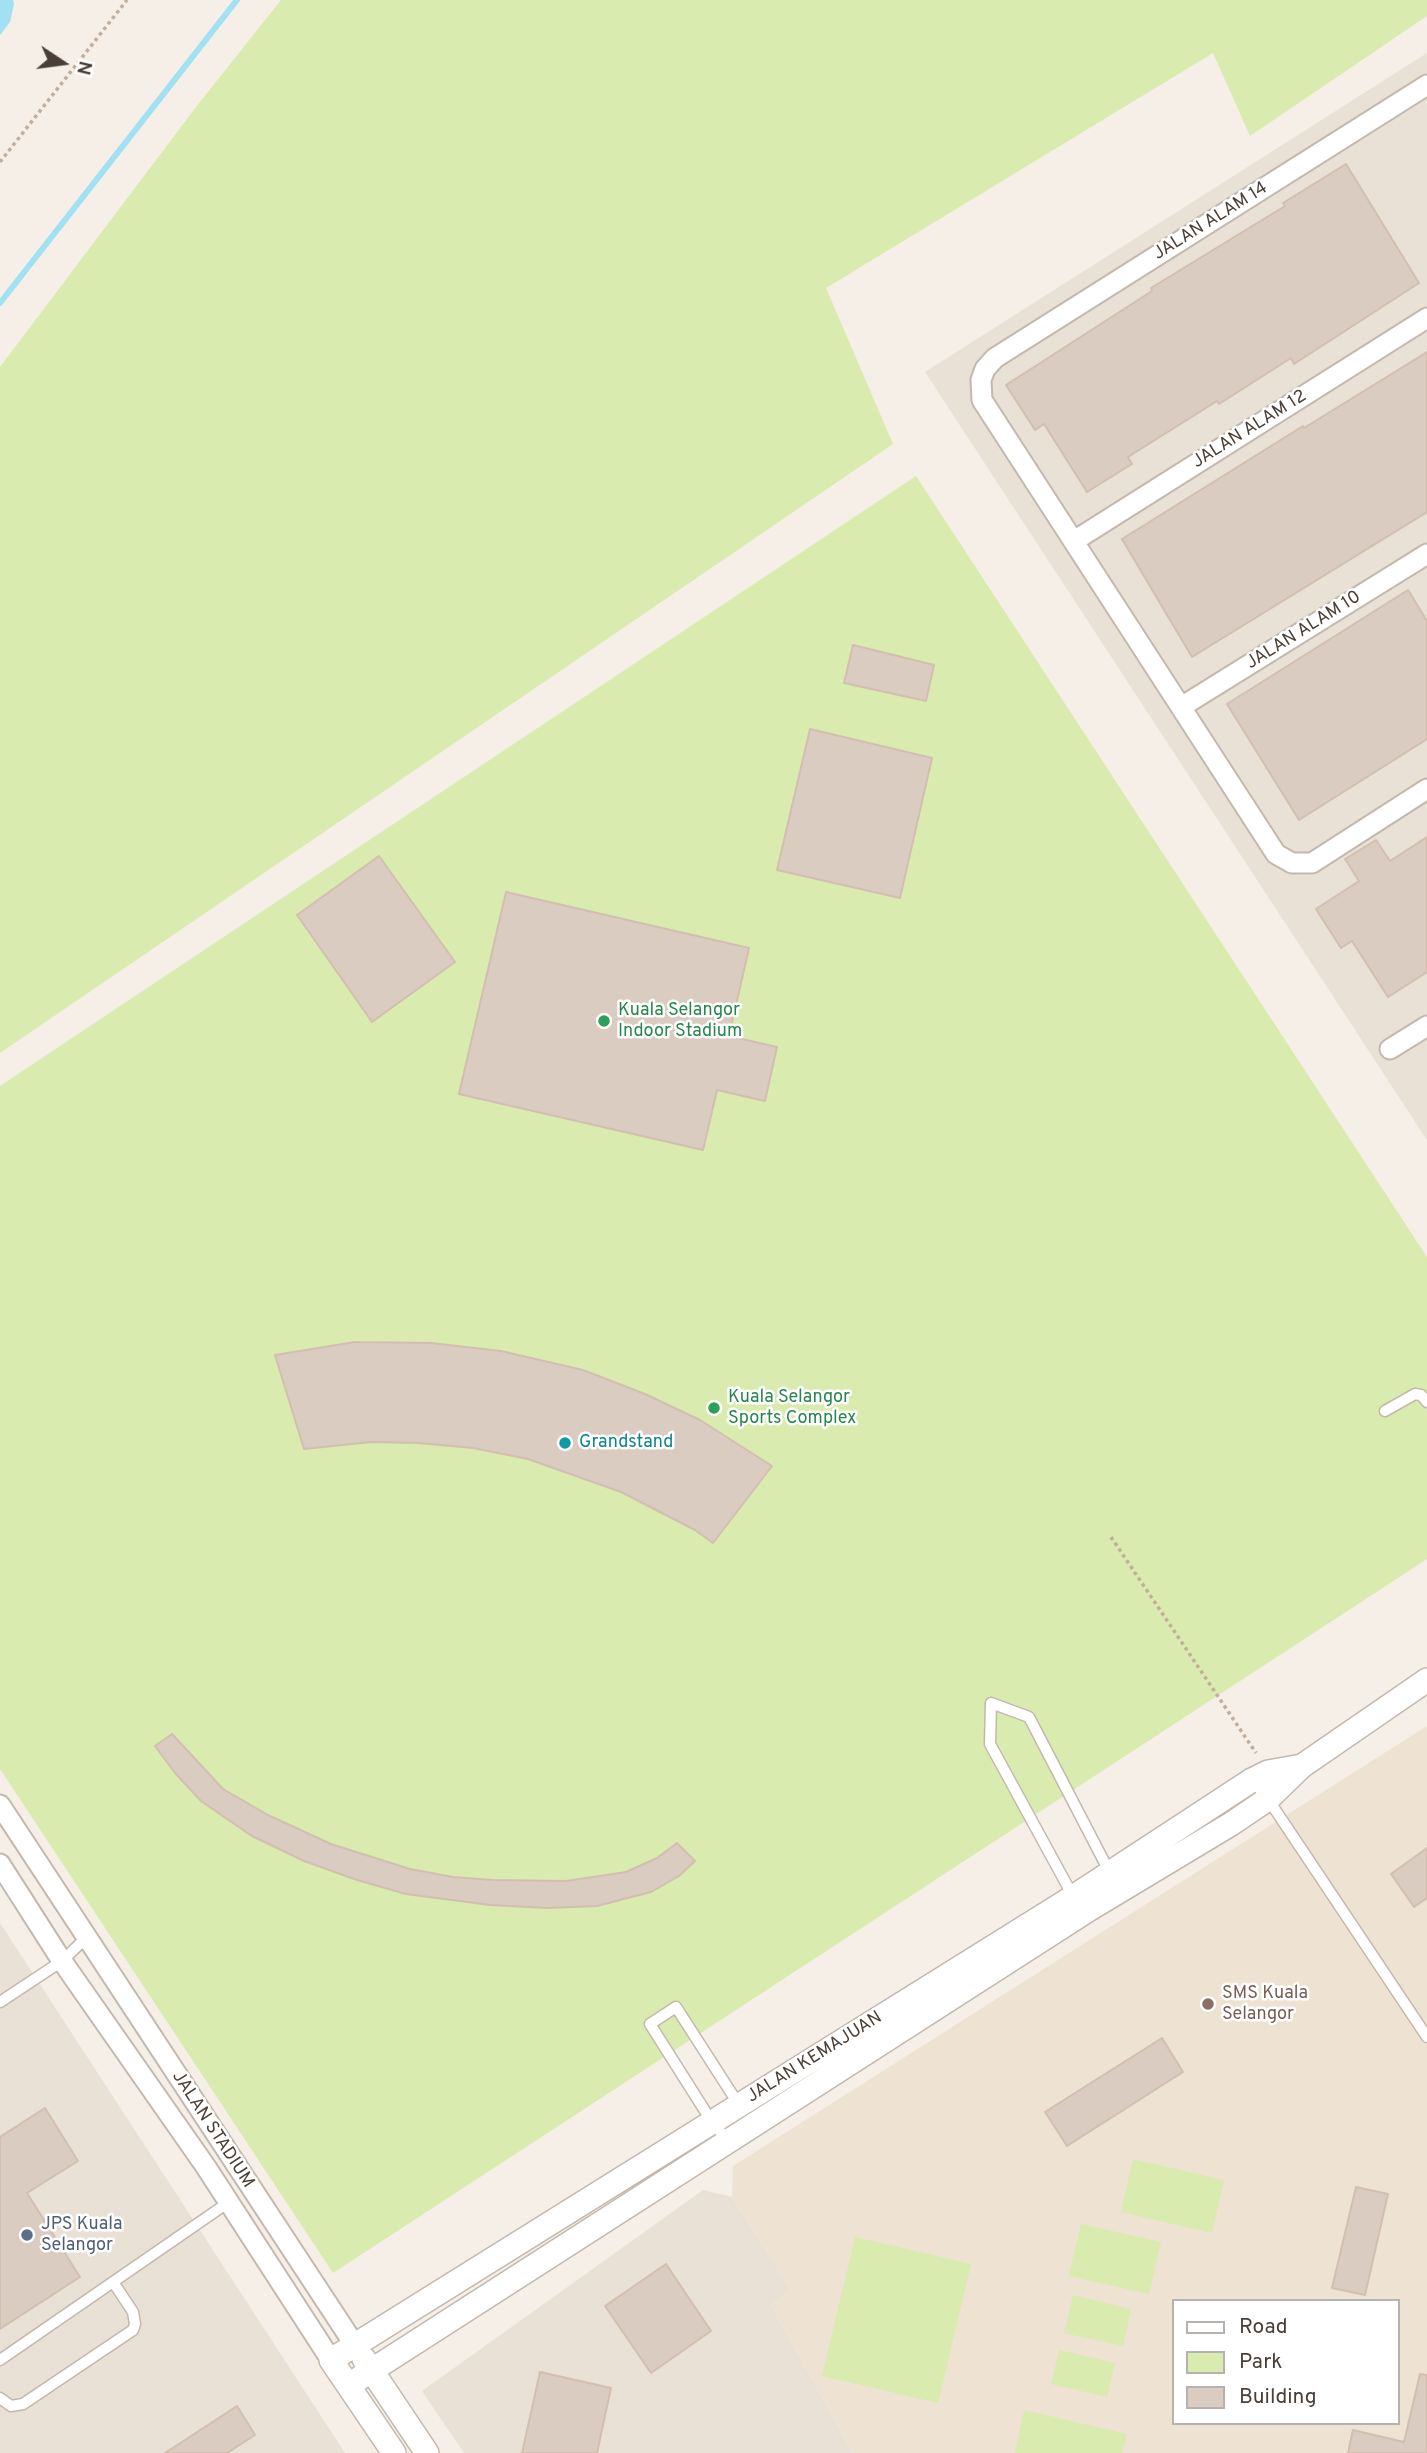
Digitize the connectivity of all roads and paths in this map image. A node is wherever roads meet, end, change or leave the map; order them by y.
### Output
1 (127, 0) edge
2 (1427, 85) edge
3 (0, 162) edge
4 (1427, 318) edge
5 (1074, 541) junction
6 (1427, 554) edge
7 (1181, 708) junction
8 (1427, 789) edge
9 (1427, 1026) edge
10 (1390, 1049) dead end
11 (1427, 1402) edge
12 (1385, 1411) dead end
13 (1111, 1537) dead end
14 (1427, 1680) edge
15 (1302, 1766) junction
16 (1260, 1776) junction
17 (1268, 1799) junction
18 (0, 1805) edge
19 (0, 1864) edge
20 (1115, 1882) junction
21 (1080, 1904) junction
22 (87, 1937) junction
23 (62, 1961) junction
24 (0, 2002) edge
25 (1427, 2037) edge
26 (739, 2105) junction
27 (712, 2122) junction
28 (751, 2127) junction
29 (728, 2142) junction
30 (229, 2202) junction
31 (113, 2282) junction
32 (354, 2344) junction
33 (0, 2360) edge
34 (331, 2360) junction
35 (371, 2370) junction
36 (349, 2385) junction
37 (0, 2398) edge
38 (394, 2453) edge
39 (427, 2453) edge

1 - 3 path
2 - 5 street, JALAN ALAM 14
4 - 5 street, JALAN ALAM 12
5 - 7 street
6 - 7 street, JALAN ALAM 10
7 - 8 street
9 - 10 street
11 - 12 lane
13 - 16 path
14 - 15 street, JALAN KEMAJUAN
15 - 16 street, JALAN KEMAJUAN
15 - 17 street, JALAN KEMAJUAN
16 - 17 lane
16 - 20 street, JALAN KEMAJUAN
17 - 20 street, JALAN KEMAJUAN
17 - 25 lane
18 - 22 street, JALAN STADIUM
19 - 23 street, JALAN STADIUM
20 - 21 street, JALAN KEMAJUAN
20 - 21 lane
21 - 26 street, JALAN KEMAJUAN
21 - 28 street, JALAN KEMAJUAN
22 - 23 lane
22 - 32 street, JALAN STADIUM
23 - 24 lane
23 - 30 street, JALAN STADIUM
26 - 27 street, JALAN KEMAJUAN
26 - 27 lane
26 - 28 lane
27 - 29 lane
27 - 32 street, JALAN KEMAJUAN
28 - 29 street, JALAN KEMAJUAN
29 - 35 street, JALAN KEMAJUAN
30 - 31 lane
30 - 34 street, JALAN STADIUM
31 - 33 lane
31 - 37 lane
32 - 34 street, JALAN KEMAJUAN
32 - 35 street, JALAN STADIUM
34 - 36 street, JALAN STADIUM
35 - 36 street, JALAN KEMAJUAN
35 - 39 street, JALAN STADIUM
36 - 38 street, JALAN STADIUM

